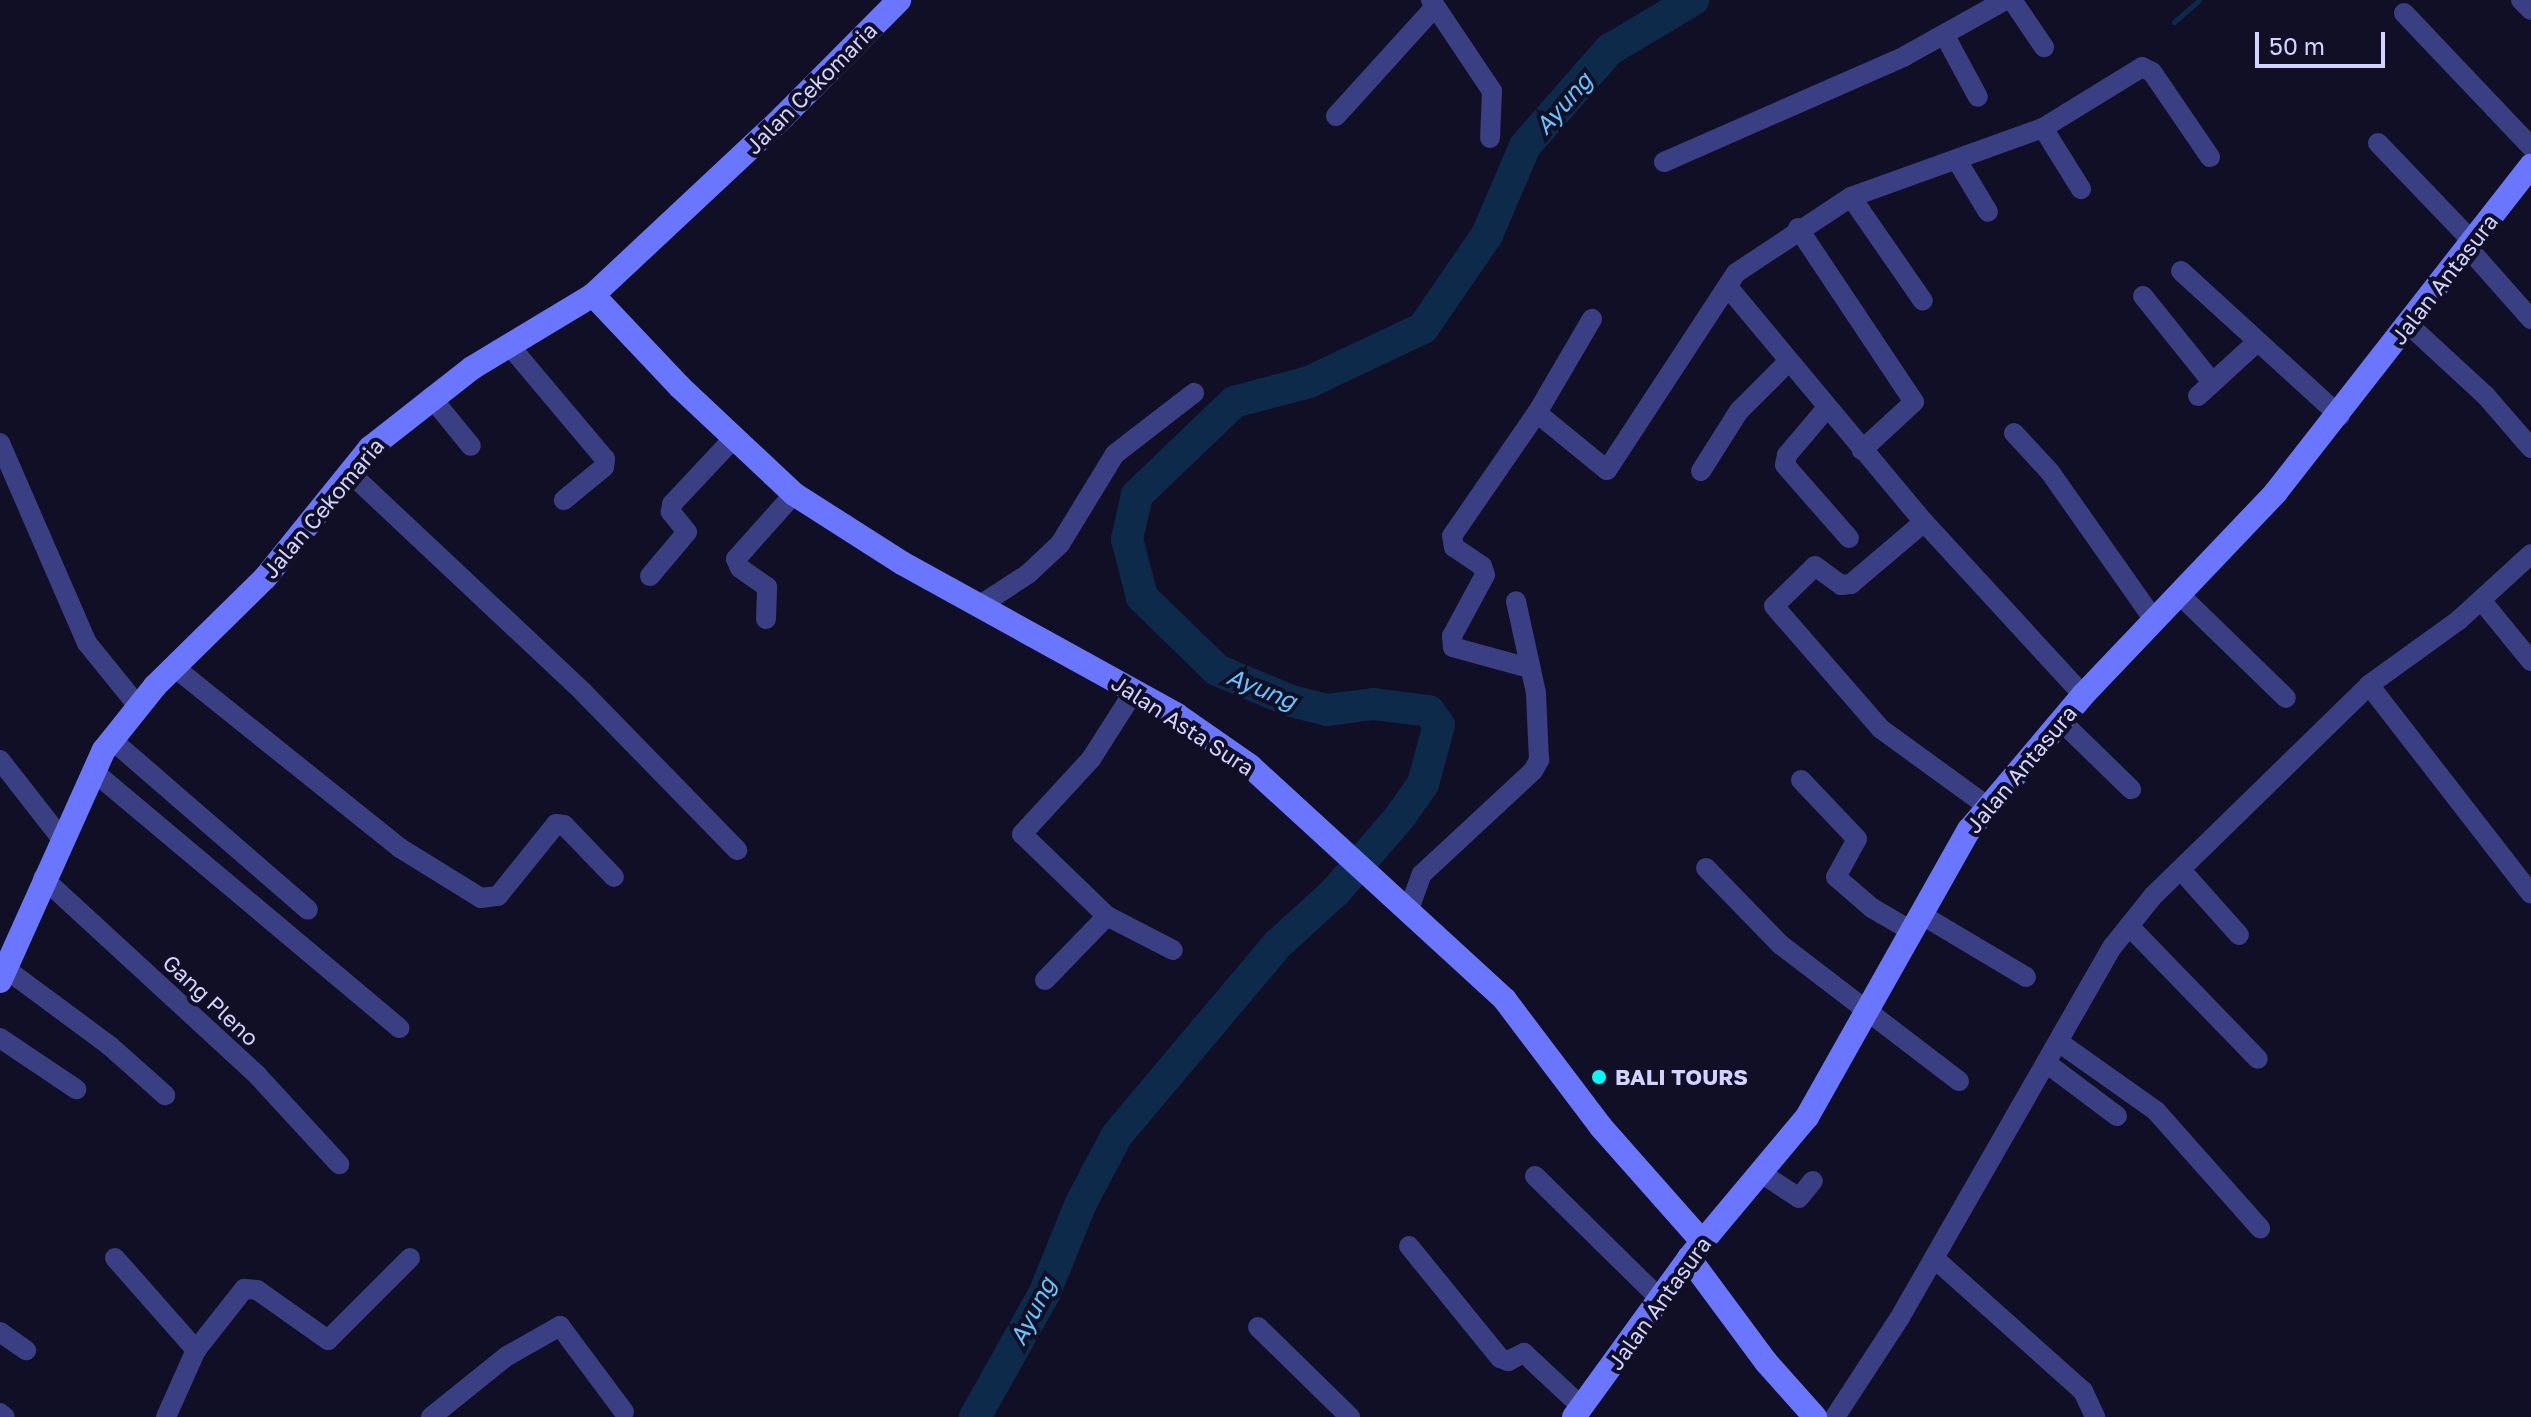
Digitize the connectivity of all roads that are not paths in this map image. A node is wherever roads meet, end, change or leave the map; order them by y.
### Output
1 (899, 0) edge
2 (2005, 0) edge
3 (2012, 0) edge
4 (2521, 0) edge
5 (1433, 4) edge
6 (2531, 10) edge
7 (2404, 13) dead end
8 (1945, 36) junction
9 (2044, 47) dead end
10 (1978, 97) dead end
11 (1336, 116) dead end
12 (2043, 128) junction
13 (1490, 138) dead end
14 (2378, 143) dead end
15 (2531, 147) edge
16 (2210, 157) dead end
17 (1664, 162) dead end
18 (1958, 162) junction
19 (2531, 166) edge
20 (2081, 189) dead end
21 (1851, 197) junction
22 (1988, 212) dead end
23 (1798, 228) junction
24 (2471, 245) junction
25 (2181, 271) dead end
26 (1728, 287) junction
27 (593, 295) junction
28 (2143, 296) dead end
29 (1923, 301) dead end
30 (1592, 319) dead end
31 (2531, 319) edge
32 (2409, 325) junction
33 (2256, 343) junction
34 (509, 345) junction
35 (1787, 363) junction
36 (1194, 393) dead end
37 (431, 397) junction
38 (1826, 409) junction
39 (1537, 413) junction
40 (2340, 416) junction
41 (2014, 433) dead end
42 (734, 438) junction
43 (0, 443) edge
44 (471, 446) dead end
45 (2531, 448) edge
46 (1862, 450) junction
47 (1701, 471) dead end
48 (349, 472) junction
49 (794, 494) junction
50 (564, 500) dead end
51 (1924, 522) junction
52 (1849, 538) dead end
53 (2527, 567) edge
54 (650, 576) dead end
55 (2179, 594) junction
56 (2481, 600) junction
57 (1516, 601) dead end
58 (982, 604) junction
59 (766, 619) dead end
60 (2154, 620) junction
61 (2531, 661) edge
62 (174, 667) junction
63 (1529, 668) junction
64 (2369, 685) junction
65 (1135, 690) junction
66 (2083, 695) junction
67 (2286, 698) dead end
68 (138, 706) junction
69 (2061, 721) junction
70 (112, 740) junction
71 (0, 760) edge
72 (93, 771) junction
73 (1801, 780) dead end
74 (2131, 789) dead end
75 (1987, 806) junction
76 (61, 838) junction
77 (737, 850) dead end
78 (1706, 868) dead end
79 (2181, 870) junction
80 (614, 877) dead end
81 (43, 878) junction
82 (2531, 894) edge
83 (1409, 909) junction
84 (308, 910) dead end
85 (1107, 916) junction
86 (1917, 923) junction
87 (2129, 926) junction
88 (2239, 935) dead end
89 (1173, 950) dead end
90 (3, 975) edge
91 (2026, 977) dead end
92 (1045, 980) dead end
93 (1867, 1015) junction
94 (399, 1028) dead end
95 (0, 1038) edge
96 (2060, 1043) junction
97 (2258, 1059) dead end
98 (2049, 1065) junction
99 (1959, 1081) dead end
100 (76, 1089) dead end
101 (165, 1095) dead end
102 (2117, 1116) dead end
103 (339, 1164) dead end
104 (1761, 1173) junction
105 (1535, 1176) dead end
106 (1813, 1181) dead end
107 (2260, 1228) dead end
108 (1409, 1246) dead end
109 (1696, 1250) junction
110 (115, 1258) dead end
111 (410, 1258) dead end
112 (1934, 1258) junction
113 (1659, 1298) junction
114 (1258, 1327) dead end
115 (0, 1332) edge
116 (26, 1350) dead end
117 (196, 1350) junction
118 (624, 1412) dead end
119 (1578, 1412) edge
120 (0, 1413) edge
121 (5, 1417) edge
122 (166, 1417) edge
123 (431, 1417) edge
124 (1350, 1417) edge
125 (1815, 1417) edge
126 (1835, 1417) edge
127 (2095, 1417) edge

1 - 27 street, Jalan Cekomaria
2 - 8 street
3 - 9 street
4 - 6 street
5 - 11 street
5 - 13 street
7 - 15 street
8 - 10 street
8 - 17 street
12 - 16 street
12 - 18 street
12 - 20 street
14 - 24 street
18 - 21 street
18 - 22 street
19 - 24 street, Jalan Antasura
21 - 23 street
21 - 29 street
23 - 26 street
23 - 46 street
24 - 31 street
24 - 32 street, Jalan Antasura
25 - 33 street
26 - 35 street
26 - 39 street
27 - 34 street, Jalan Cekomaria
27 - 42 street, Jalan Asta Sura
28 - 33 street
30 - 39 street
32 - 40 street, Jalan Antasura
32 - 45 street
33 - 40 street
34 - 37 street, Jalan Cekomaria
34 - 50 street
35 - 38 street
35 - 47 street
36 - 58 street
37 - 44 street
37 - 48 street, Jalan Cekomaria
38 - 46 street
38 - 52 street
39 - 63 street
40 - 55 street, Jalan Antasura
41 - 60 street
42 - 49 street, Jalan Asta Sura
42 - 54 street
43 - 68 street
46 - 51 street
48 - 62 street, Jalan Cekomaria
48 - 77 street
49 - 58 street, Jalan Asta Sura
49 - 59 street
51 - 66 street
51 - 75 street
53 - 56 street
55 - 60 street, Jalan Antasura
55 - 67 street
56 - 61 street
56 - 64 street
57 - 63 street
58 - 65 street, Jalan Asta Sura
60 - 66 street, Jalan Antasura
62 - 68 street, Jalan Cekomaria
62 - 80 street
63 - 83 street
64 - 79 street
64 - 82 street
65 - 83 street, Jalan Asta Sura
65 - 85 street
66 - 69 street, Jalan Antasura
68 - 70 street, Jalan Cekomaria
69 - 74 street
69 - 75 street, Jalan Antasura
70 - 72 street, Jalan Cekomaria
70 - 84 street
71 - 76 street
72 - 76 street, Jalan Cekomaria
72 - 94 street
73 - 86 street
75 - 86 street, Jalan Antasura
76 - 81 street, Jalan Cekomaria
78 - 93 street
79 - 87 street
79 - 88 street
81 - 90 street, Jalan Cekomaria
81 - 103 street, Gang Pleno
83 - 109 street, Jalan Asta Sura
85 - 89 street
85 - 92 street
86 - 91 street
86 - 93 street, Jalan Antasura
87 - 96 street
87 - 97 street
90 - 101 street
93 - 99 street
93 - 104 street, Jalan Antasura
95 - 100 street
96 - 98 street
96 - 107 street
98 - 102 street
98 - 112 street
104 - 106 street
104 - 109 street, Jalan Antasura
105 - 113 street
108 - 119 street
109 - 113 street, Jalan Antasura
109 - 125 street, Jalan Asta Sura
110 - 117 street
111 - 117 street
112 - 126 street
112 - 127 street
113 - 119 street, Jalan Antasura
114 - 124 street
115 - 116 street
117 - 122 street
118 - 123 street
120 - 121 street

